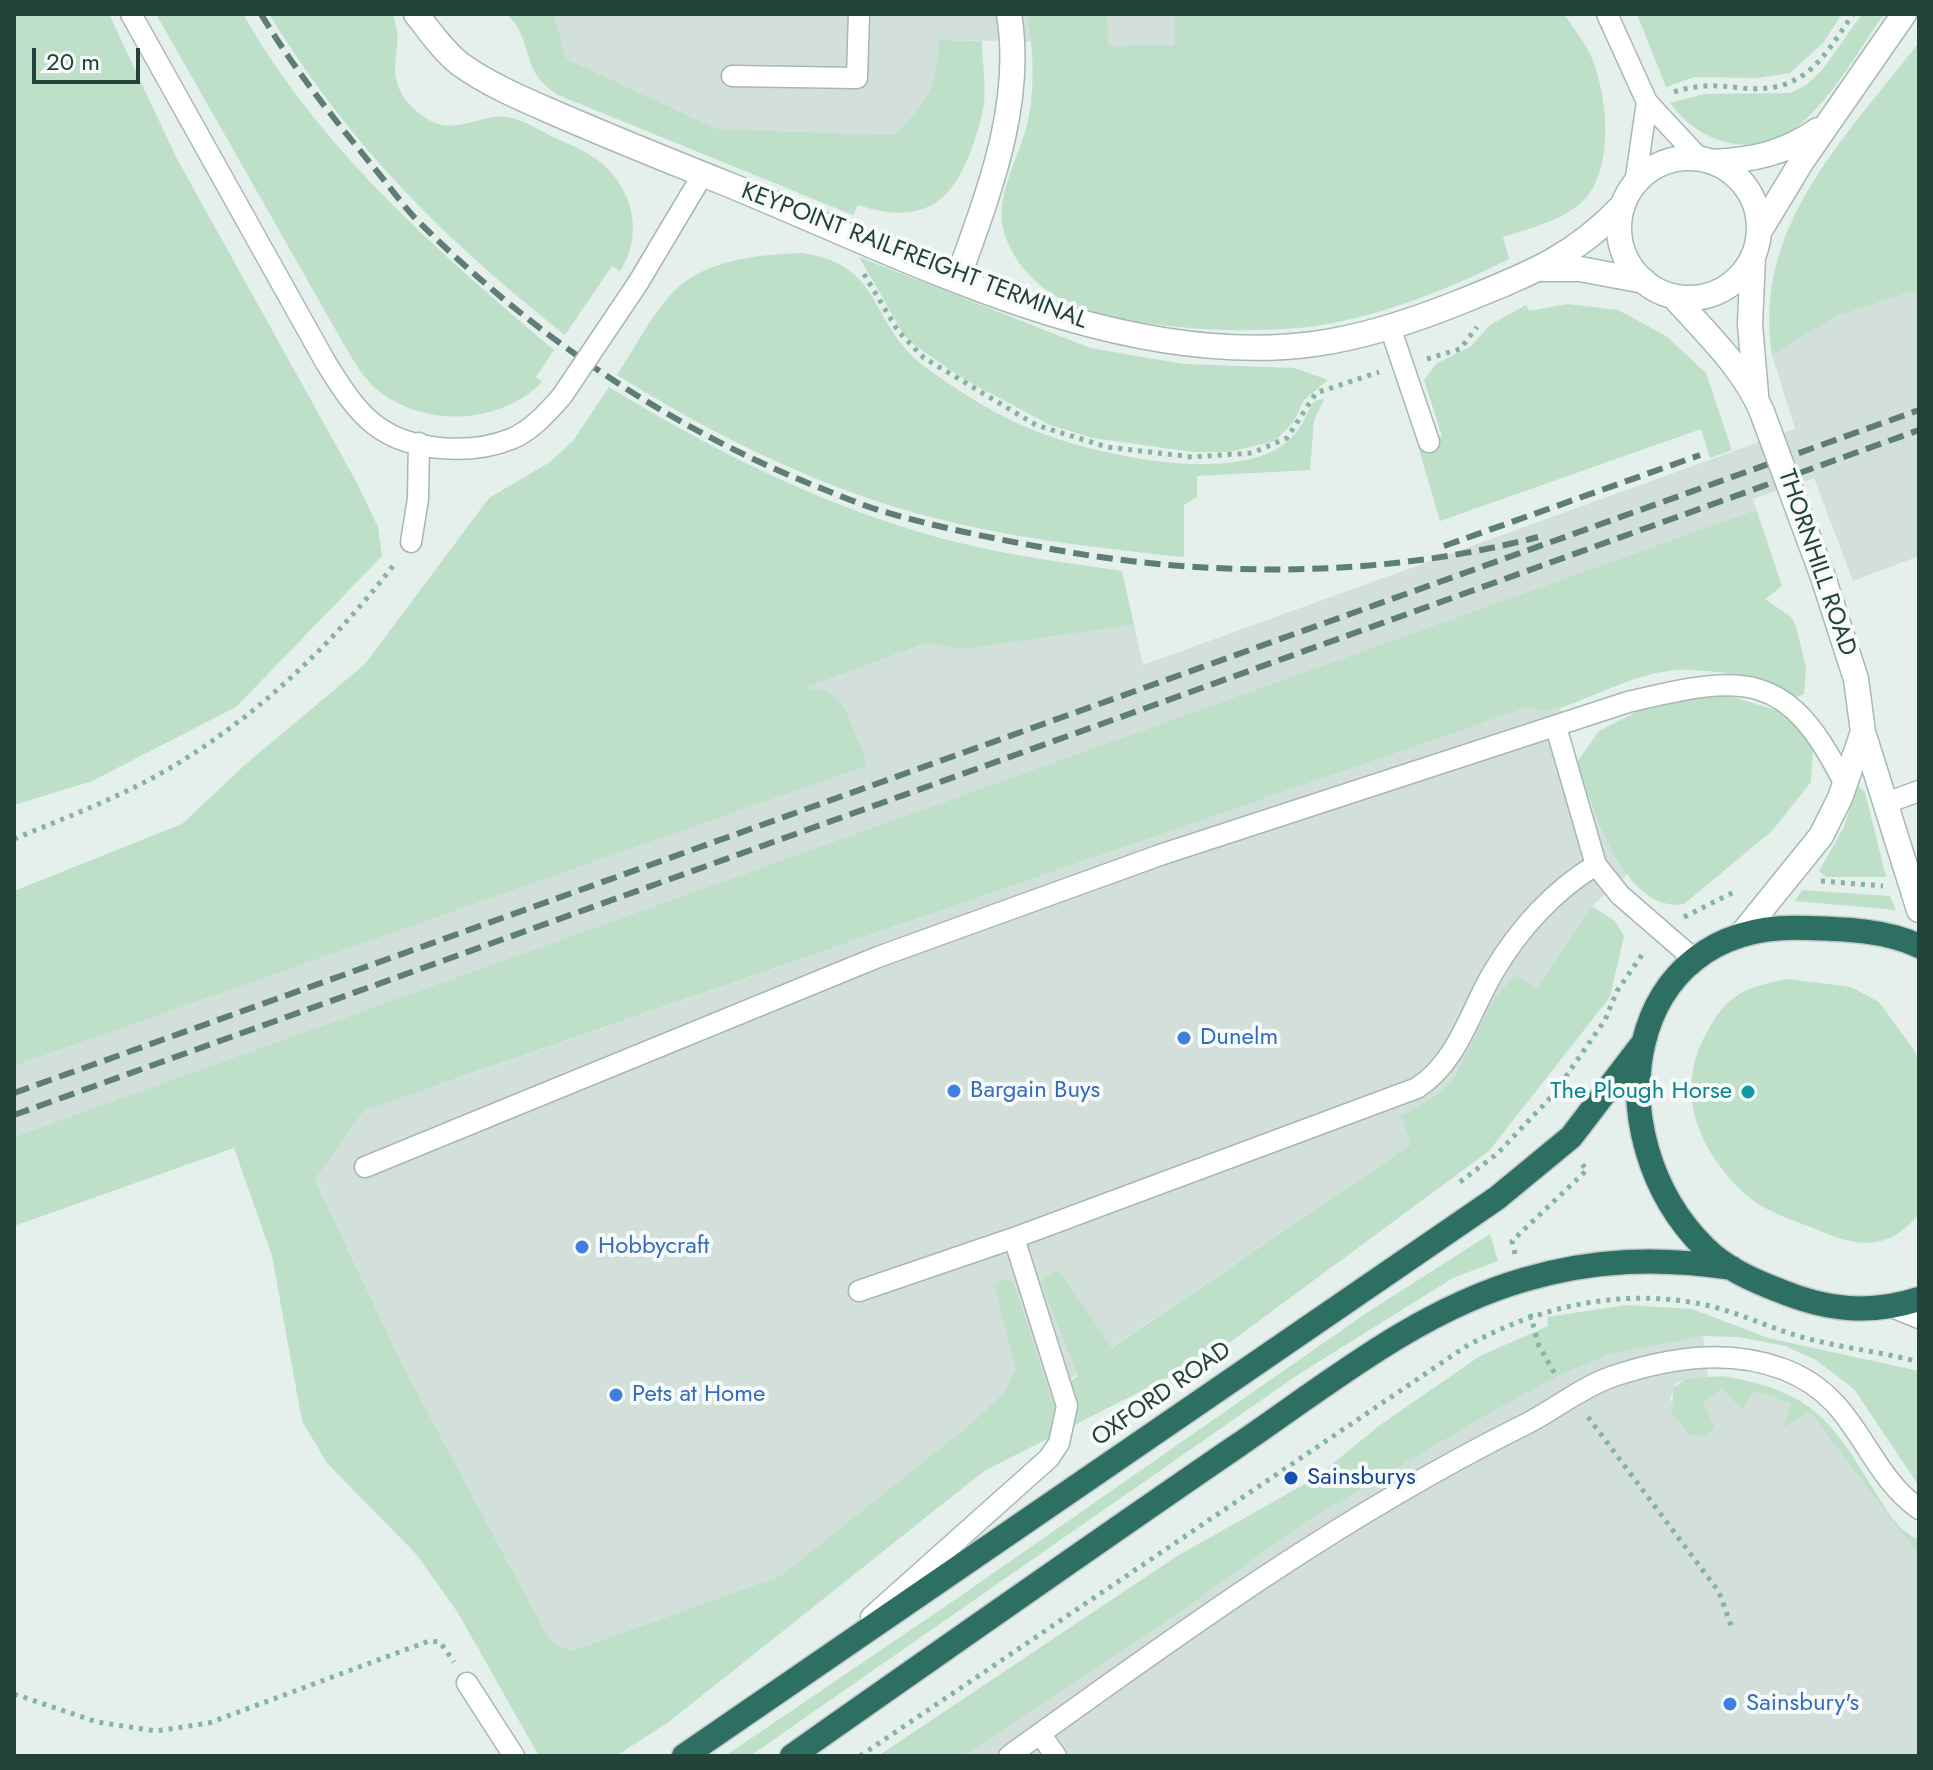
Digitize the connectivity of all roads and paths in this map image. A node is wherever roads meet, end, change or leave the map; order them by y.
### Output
1 (131, 14) edge
2 (416, 14) edge
3 (859, 14) edge
4 (1009, 14) edge
5 (1607, 14) edge
6 (1853, 14) edge
7 (1904, 14) edge
8 (732, 76) dead end
9 (1647, 102) junction
10 (1833, 119) junction
11 (1706, 161) junction
12 (703, 174) junction
13 (1629, 194) junction
14 (1759, 232) junction
15 (1753, 256) junction
16 (855, 264) dead end
17 (1543, 269) junction
18 (958, 278) junction
19 (1644, 281) junction
20 (1497, 287) junction
21 (1673, 296) junction
22 (1390, 327) junction
23 (1404, 366) junction
24 (1759, 405) junction
25 (1429, 442) dead end
26 (419, 443) junction
27 (411, 542) joint
28 (1556, 727) junction
29 (1863, 732) junction
30 (1845, 785) junction
31 (1919, 791) edge
32 (1886, 803) junction
33 (14, 839) edge
34 (1596, 865) junction
35 (1795, 872) junction
36 (1909, 878) junction
37 (1919, 910) edge
38 (1741, 935) junction
39 (1919, 946) edge
40 (1695, 960) junction
41 (1640, 1047) junction
42 (1562, 1145) junction
43 (365, 1167) dead end
44 (1014, 1238) junction
45 (1732, 1268) junction
46 (1522, 1280) junction
47 (859, 1291) dead end
48 (1919, 1299) edge
49 (1892, 1307) junction
50 (1531, 1315) junction
51 (1919, 1318) edge
52 (1919, 1362) edge
53 (1574, 1397) junction
54 (1919, 1509) edge
55 (1732, 1628) dead end
56 (811, 1671) junction
57 (467, 1683) joint
58 (14, 1694) edge
59 (1040, 1734) junction
60 (514, 1756) edge
61 (684, 1756) edge
62 (792, 1756) edge
63 (860, 1756) edge
64 (1009, 1756) edge
65 (1056, 1756) edge

1 - 26 lane
2 - 12 street, KEYPOINT RAILFREIGHT TERMINAL
3 - 8 lane
4 - 18 street
5 - 9 lane
6 - 9 path
7 - 10 street
9 - 11 lane
9 - 13 lane
10 - 11 street
10 - 14 street
11 - 13 street
11 - 14 street
12 - 18 street, KEYPOINT RAILFREIGHT TERMINAL
12 - 26 lane, bridge
13 - 17 street, KEYPOINT RAILFREIGHT TERMINAL
13 - 19 street
14 - 15 street
15 - 21 street
15 - 24 street, THORNHILL ROAD
16 - 23 path
17 - 19 street, KEYPOINT RAILFREIGHT TERMINAL
17 - 20 street, KEYPOINT RAILFREIGHT TERMINAL
18 - 22 street, KEYPOINT RAILFREIGHT TERMINAL
19 - 21 street
20 - 22 street, KEYPOINT RAILFREIGHT TERMINAL
20 - 23 path
21 - 24 street, THORNHILL ROAD
22 - 23 lane
23 - 25 lane
24 - 29 street, THORNHILL ROAD, bridge
26 - 27 lane
27 - 33 path
28 - 30 lane
28 - 34 lane
28 - 43 lane
29 - 30 street, THORNHILL ROAD
29 - 32 street, THORNHILL ROAD
30 - 35 street, THORNHILL ROAD
31 - 32 lane
32 - 36 street, THORNHILL ROAD
34 - 40 lane
34 - 44 lane
35 - 36 path
35 - 38 street, THORNHILL ROAD
36 - 37 street, THORNHILL ROAD
38 - 39 highway
38 - 40 highway
40 - 41 highway
41 - 42 highway, OXFORD ROAD
41 - 45 highway
42 - 46 path
42 - 56 highway, OXFORD ROAD
44 - 47 lane
44 - 56 lane
45 - 46 highway
45 - 49 highway
46 - 50 path
46 - 62 highway
48 - 49 highway
49 - 51 lane
50 - 52 path
50 - 53 path
50 - 63 path
53 - 54 lane
53 - 55 path
53 - 59 lane
56 - 61 highway, OXFORD ROAD
57 - 58 path
57 - 60 lane
59 - 64 lane
59 - 65 lane

